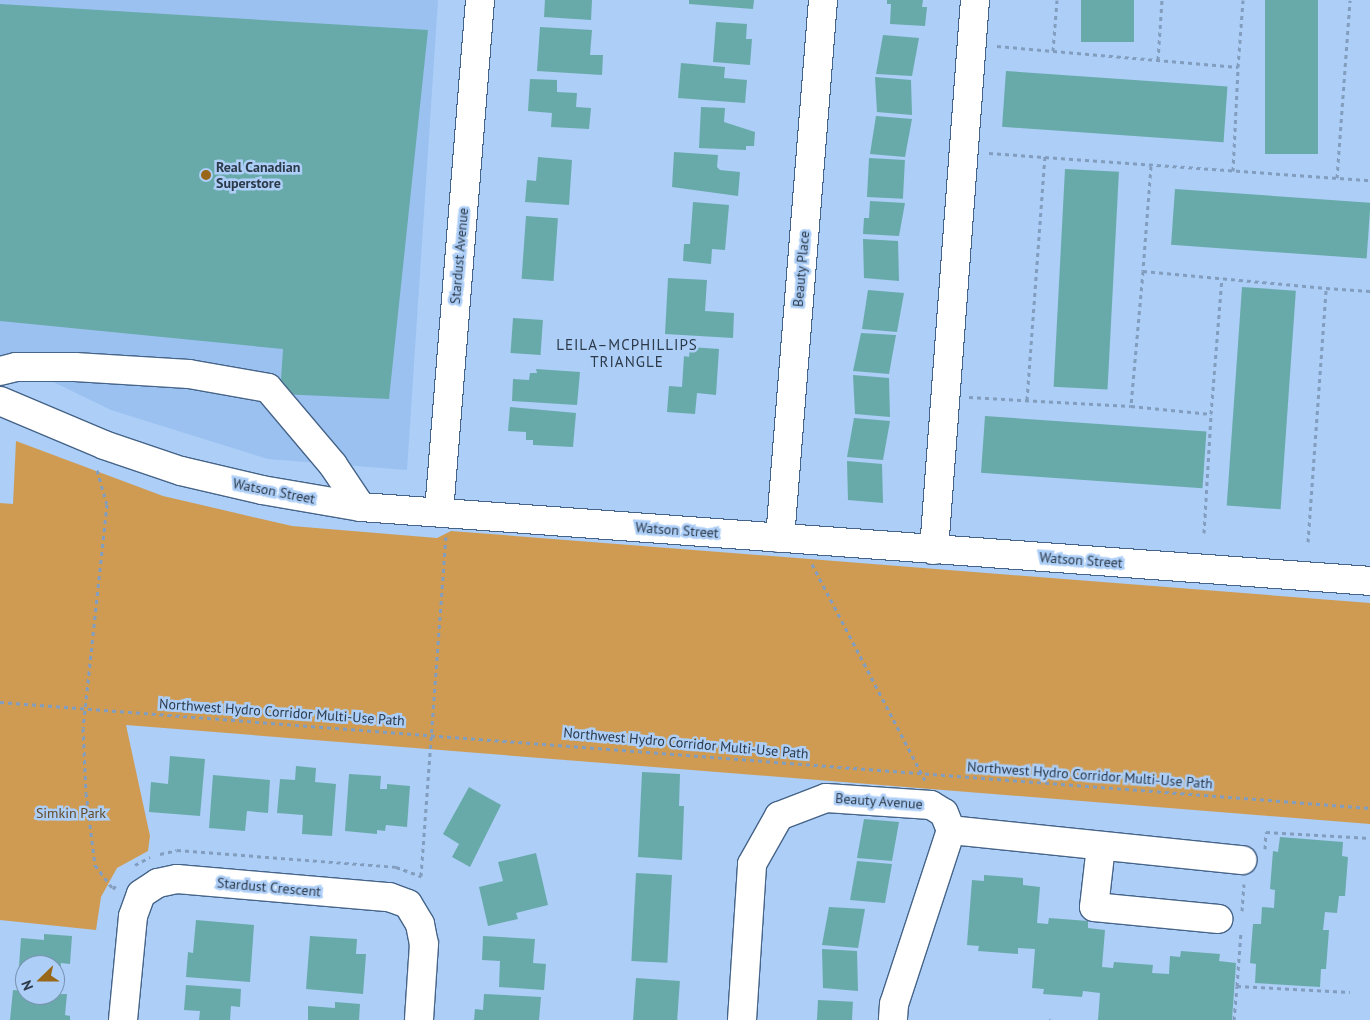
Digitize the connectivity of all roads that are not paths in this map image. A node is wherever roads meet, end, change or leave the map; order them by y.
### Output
1 (480, 0) edge
2 (823, 0) edge
3 (975, 0) edge
4 (0, 371) edge
5 (0, 401) edge
6 (362, 507) junction
7 (443, 512) junction
8 (789, 539) junction
9 (934, 550) junction
10 (1370, 581) edge
11 (951, 830) junction
12 (1101, 846) junction
13 (1250, 866) road end
14 (1234, 918) road end
15 (123, 1020) edge
16 (419, 1020) edge
17 (742, 1020) edge
18 (893, 1020) edge

1 - 7 street, Stardust Avenue
2 - 8 street, Beauty Place
3 - 9 street
4 - 6 street
5 - 6 street, Watson Street
6 - 7 street, Watson Street
7 - 8 street, Watson Street
8 - 9 street, Watson Street
9 - 10 street, Watson Street
11 - 12 street
11 - 17 street, Beauty Avenue
11 - 18 street
12 - 13 street
12 - 14 street
15 - 16 street, Stardust Crescent

